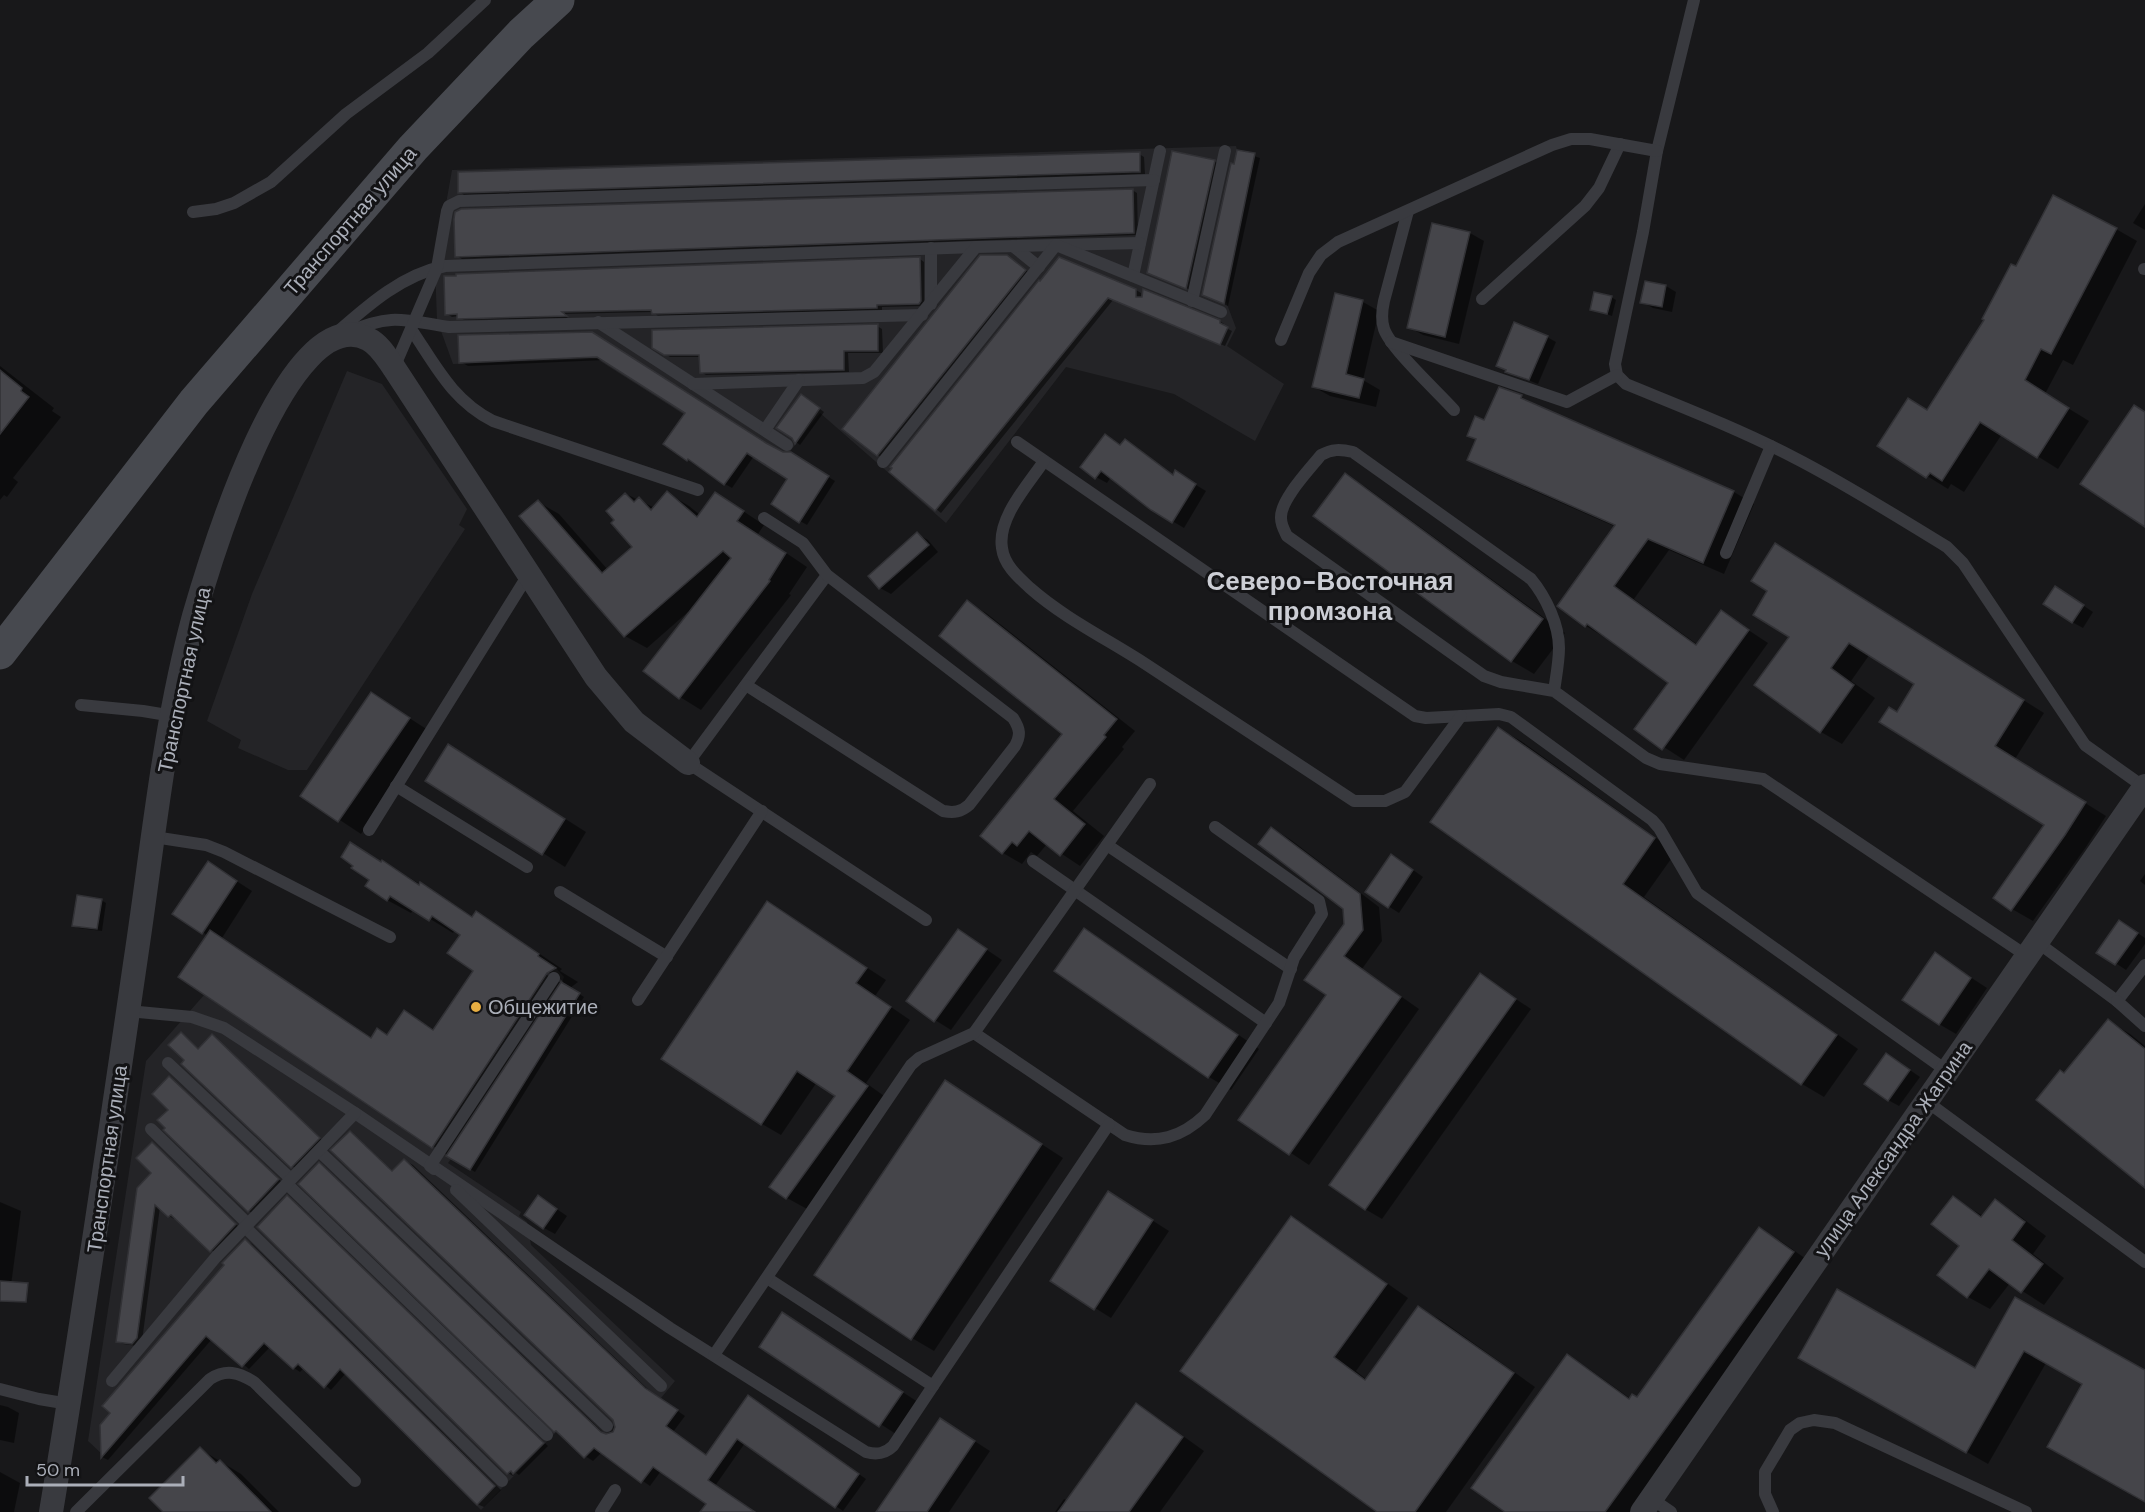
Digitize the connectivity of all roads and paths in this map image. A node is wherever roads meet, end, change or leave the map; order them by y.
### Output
1 (485, 0) edge
2 (558, 0) edge
3 (1694, 0) edge
4 (1620, 144) junction
5 (1160, 151) dead end
6 (1225, 151) dead end
7 (1657, 151) junction
8 (1154, 180) junction
9 (1408, 211) junction
10 (193, 212) dead end
11 (1140, 243) junction
12 (1056, 245) junction
13 (1013, 246) junction
14 (976, 247) junction
15 (931, 248) junction
16 (1039, 267) junction
17 (437, 268) junction
18 (1132, 276) junction
19 (1482, 299) dead end
20 (1192, 301) junction
21 (931, 304) junction
22 (1221, 312) dead end
23 (922, 315) junction
24 (598, 322) junction
25 (413, 325) junction
26 (1281, 340) dead end
27 (330, 341) junction
28 (1391, 342) junction
29 (394, 368) junction
30 (1617, 375) junction
31 (799, 380) junction
32 (693, 384) junction
33 (1454, 410) dead end
34 (765, 430) junction
35 (1017, 442) dead end
36 (787, 445) dead end
37 (1771, 446) junction
38 (1044, 460) junction
39 (883, 462) dead end
40 (698, 490) dead end
41 (764, 518) dead end
42 (1726, 553) dead end
43 (528, 575) junction
44 (827, 575) junction
45 (0, 653) edge
46 (746, 685) junction
47 (1554, 691) junction
48 (81, 705) dead end
49 (172, 716) junction
50 (1461, 716) junction
51 (688, 763) junction
52 (1150, 784) dead end
53 (396, 786) junction
54 (2145, 787) edge
55 (762, 811) junction
56 (1215, 827) dead end
57 (369, 830) dead end
58 (154, 837) junction
59 (1107, 845) junction
60 (1033, 861) dead end
61 (527, 867) dead end
62 (1075, 890) junction
63 (560, 892) dead end
64 (926, 920) dead end
65 (390, 937) dead end
66 (2032, 949) junction
67 (667, 957) junction
68 (2145, 965) edge
69 (1291, 969) junction
70 (554, 978) dead end
71 (638, 1000) dead end
72 (2116, 1001) junction
73 (129, 1011) junction
74 (1266, 1023) junction
75 (2145, 1026) edge
76 (974, 1033) junction
77 (168, 1063) dead end
78 (1947, 1071) junction
79 (1926, 1101) junction
80 (355, 1113) junction
81 (1109, 1124) junction
82 (151, 1129) dead end
83 (319, 1151) junction
84 (430, 1166) junction
85 (289, 1182) junction
86 (247, 1226) junction
87 (2145, 1262) edge
88 (767, 1278) junction
89 (714, 1355) junction
90 (112, 1381) dead end
91 (661, 1386) dead end
92 (933, 1386) junction
93 (0, 1389) edge
94 (69, 1404) junction
95 (607, 1426) dead end
96 (547, 1435) dead end
97 (355, 1480) dead end
98 (502, 1481) dead end
99 (615, 1490) dead end
100 (1655, 1508) edge
101 (51, 1512) edge
102 (76, 1512) edge
103 (601, 1512) edge
104 (1773, 1512) edge
105 (2026, 1512) edge

1 - 10 lane
2 - 45 main road, Транспортная улица
3 - 7 lane
4 - 7 lane
4 - 9 lane
4 - 19 lane
5 - 8 lane
6 - 20 lane
7 - 30 lane
8 - 11 lane
8 - 17 lane
9 - 26 lane
9 - 28 lane
11 - 12 lane
11 - 18 lane
12 - 13 lane
12 - 16 lane
12 - 18 lane
13 - 14 lane
13 - 16 lane
14 - 15 lane
14 - 21 lane
15 - 17 lane
15 - 21 lane
16 - 39 lane
17 - 25 lane
17 - 27 lane
18 - 20 lane
20 - 22 lane
21 - 23 lane
23 - 24 lane
23 - 31 lane
24 - 25 lane
24 - 32 lane
25 - 27 lane
25 - 29 lane
25 - 40 lane
27 - 29 street
27 - 49 street, Транспортная улица
28 - 30 lane
28 - 33 lane
29 - 43 street
30 - 37 lane
31 - 32 lane
31 - 34 lane
32 - 34 lane
34 - 36 lane
35 - 38 lane
37 - 42 lane
37 - 54 lane
38 - 50 lane
38 - 50 lane
41 - 44 lane
43 - 51 street
43 - 53 lane
44 - 46 lane
44 - 46 lane
46 - 51 lane
47 - 47 lane
47 - 66 lane
48 - 49 lane
49 - 58 street, Транспортная улица
50 - 78 lane
51 - 55 lane
52 - 59 lane
53 - 57 lane
53 - 61 lane
54 - 66 street, улица Александра Жагрина
55 - 64 lane
55 - 67 lane
56 - 69 lane
58 - 65 lane
58 - 73 street, Транспортная улица
59 - 62 lane
59 - 69 lane
60 - 62 lane
62 - 74 lane
62 - 76 lane
63 - 67 lane
66 - 72 lane
66 - 78 street, улица Александра Жагрина
67 - 71 lane
68 - 72 lane
69 - 74 lane
70 - 84 lane
72 - 75 lane
73 - 80 lane
73 - 94 street, Транспортная улица
74 - 81 lane
76 - 81 lane
76 - 88 lane
77 - 85 lane
78 - 79 street, улица Александра Жагрина
79 - 87 lane
79 - 100 street, улица Александра Жагрина
80 - 83 lane
80 - 84 lane
81 - 92 lane
82 - 86 lane
83 - 85 lane
83 - 95 lane
84 - 89 lane
84 - 91 lane
85 - 86 lane
85 - 96 lane
86 - 90 lane
86 - 98 lane
88 - 89 lane
88 - 92 lane
89 - 92 lane
93 - 94 lane
94 - 101 street, Транспортная улица
97 - 102 lane
99 - 103 lane
104 - 105 lane

